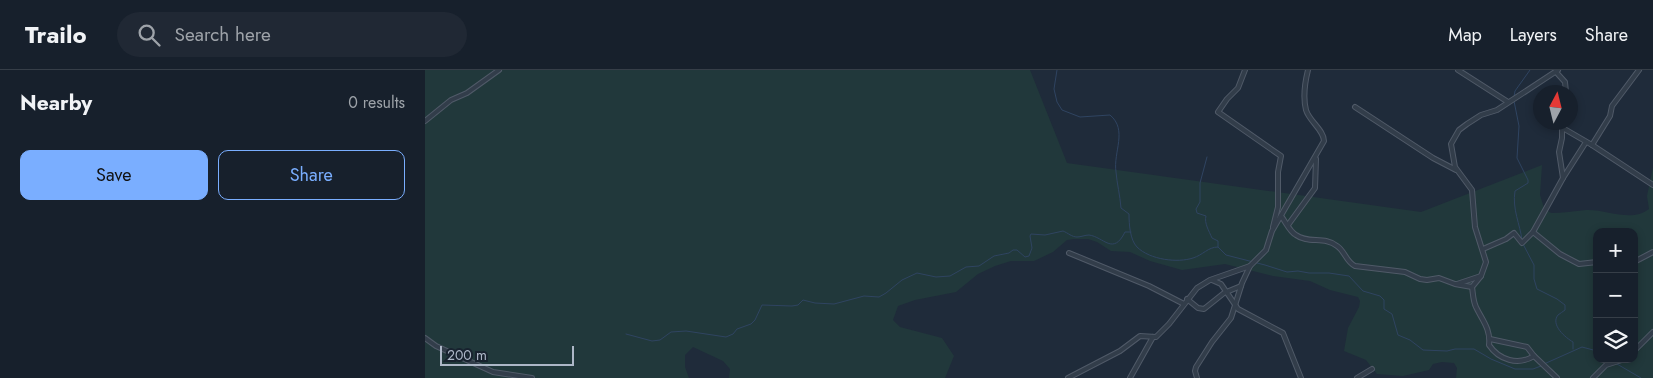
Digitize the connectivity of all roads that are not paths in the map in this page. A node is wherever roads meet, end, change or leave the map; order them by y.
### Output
1 (499, 70) edge
2 (1245, 70) edge
3 (1308, 70) edge
4 (1457, 70) edge
5 (1639, 70) edge
6 (1557, 71) edge
7 (1565, 85) edge
8 (1508, 102) junction
9 (1355, 107) dead end
10 (425, 121) edge
11 (1561, 130) edge
12 (1568, 130) edge
13 (1586, 142) junction
14 (1592, 145) junction
15 (1316, 156) junction
16 (1458, 172) junction
17 (1563, 178) junction
18 (1653, 185) edge
19 (1281, 216) junction
20 (1288, 225) junction
21 (1272, 231) junction
22 (1533, 232) junction
23 (1483, 249) junction
24 (1653, 252) edge
25 (1069, 253) dead end
26 (1638, 260) edge
27 (1593, 262) edge
28 (1250, 266) junction
29 (1481, 276) junction
30 (1210, 280) junction
31 (1455, 284) junction
32 (1241, 286) junction
33 (1472, 287) junction
34 (1226, 291) junction
35 (1187, 299) junction
36 (1184, 304) junction
37 (1235, 308) junction
38 (1653, 332) edge
39 (1153, 337) junction
40 (425, 338) edge
41 (1489, 339) junction
42 (1638, 347) edge
43 (1534, 356) junction
44 (1612, 363) edge
45 (1372, 369) dead end
46 (1301, 376) edge
47 (532, 378) edge
48 (1068, 378) edge
49 (1130, 378) edge
50 (1197, 378) edge
51 (1296, 378) edge
52 (1357, 378) edge
53 (1557, 378) edge
54 (1593, 378) edge

1 - 10 street
2 - 21 street
3 - 15 street
4 - 8 street
5 - 14 street
6 - 7 street
6 - 8 street
8 - 16 street
9 - 16 street
11 - 17 street
12 - 13 street
13 - 14 street
13 - 17 street
14 - 18 street
15 - 19 street
15 - 20 street
16 - 23 street
17 - 22 street
19 - 20 street
19 - 21 street
20 - 31 street
21 - 28 street
22 - 23 street
22 - 27 street
23 - 29 street
24 - 26 street
25 - 36 street
28 - 30 street
28 - 32 street
29 - 31 street
29 - 33 street
30 - 34 street
30 - 35 street
31 - 33 street
32 - 34 street
32 - 37 street
33 - 41 street
34 - 35 street
34 - 37 street
35 - 36 street
36 - 39 street
37 - 46 street
37 - 50 street
38 - 42 street
39 - 48 street
39 - 49 street
40 - 47 street
41 - 43 street
41 - 43 street
43 - 53 street
44 - 54 street
45 - 52 street
46 - 51 street

